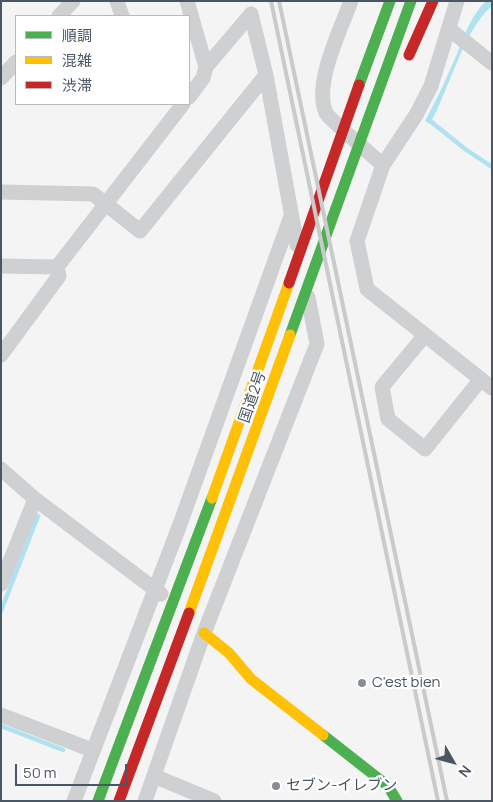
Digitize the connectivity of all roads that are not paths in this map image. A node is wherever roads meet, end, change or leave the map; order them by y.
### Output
1 (73, 1) edge
2 (117, 1) edge
3 (187, 1) edge
4 (352, 1) edge
5 (390, 1) edge
6 (412, 1) edge
7 (433, 1) edge
8 (457, 1) edge
9 (60, 15) edge
10 (122, 15) edge
11 (459, 37) junction
12 (355, 60) dead end
13 (15, 63) edge
14 (492, 63) edge
15 (405, 64) dead end
16 (206, 67) junction
17 (266, 75) junction
18 (1, 78) edge
19 (190, 96) edge
20 (182, 105) edge
21 (385, 106) dead end
22 (347, 116) junction
23 (383, 165) junction
24 (349, 169) junction
25 (1, 192) edge
26 (106, 204) junction
27 (291, 215) junction
28 (1, 266) edge
29 (57, 268) junction
30 (425, 335) junction
31 (1, 355) edge
32 (486, 384) edge
33 (1, 468) edge
34 (35, 499) junction
35 (1, 584) edge
36 (156, 589) junction
37 (204, 632) junction
38 (1, 715) edge
39 (92, 750) junction
40 (154, 776) junction
41 (74, 801) edge
42 (98, 801) edge
43 (120, 801) edge
44 (144, 801) edge
45 (214, 801) edge
46 (397, 801) edge

1 - 9 street
2 - 10 street
3 - 16 street
4 - 23 street
5 - 22 main road, 国道2号
6 - 24 main road, 国道2号
7 - 15 main road
8 - 11 street
11 - 14 street
11 - 23 street
12 - 22 main road
13 - 18 street
16 - 17 street
16 - 19 street
17 - 26 street
17 - 27 street
20 - 26 street
21 - 24 main road
22 - 42 main road, 国道2号
23 - 30 street
24 - 43 main road, 国道2号
25 - 26 street
26 - 29 street
27 - 36 street
27 - 37 street
28 - 29 street
29 - 31 street
30 - 32 street
30 - 32 street
33 - 34 street
34 - 35 street
34 - 36 street
36 - 37 street
36 - 39 street
37 - 40 street
37 - 46 main road
38 - 39 street
39 - 41 street
40 - 44 street
40 - 45 street

